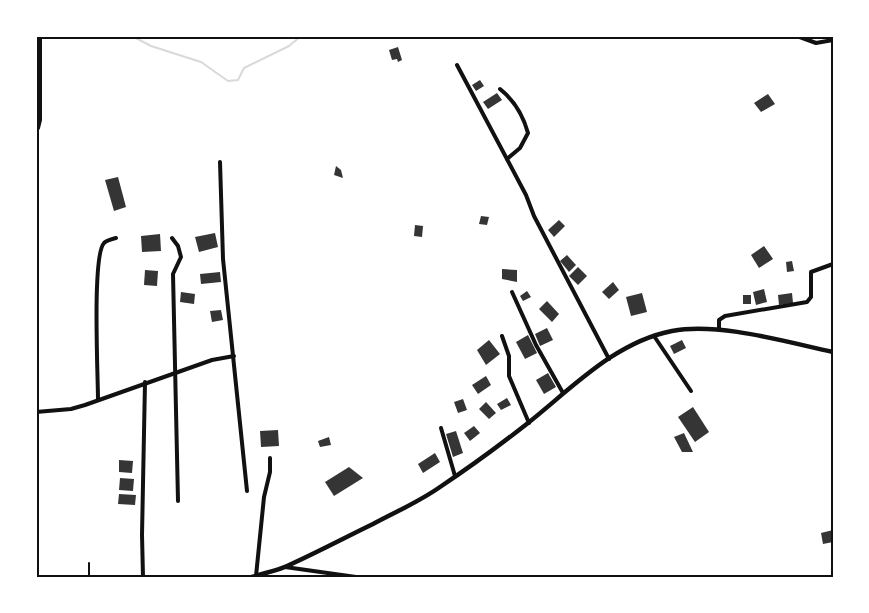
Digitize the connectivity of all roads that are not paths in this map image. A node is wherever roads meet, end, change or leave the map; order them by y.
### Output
1 (40, 36) edge
2 (797, 36) edge
3 (833, 40) edge
4 (457, 65) dead end
5 (500, 89) dead end
6 (36, 130) edge
7 (507, 159) junction
8 (220, 162) dead end
9 (116, 238) dead end
10 (172, 238) dead end
11 (833, 264) edge
12 (512, 292) dead end
13 (718, 331) junction
14 (653, 335) junction
15 (502, 336) dead end
16 (833, 352) edge
17 (234, 356) junction
18 (609, 359) junction
19 (176, 372) junction
20 (145, 382) junction
21 (691, 392) dead end
22 (563, 393) junction
23 (98, 400) junction
24 (36, 412) edge
25 (529, 423) junction
26 (441, 428) dead end
27 (270, 458) dead end
28 (455, 477) junction
29 (247, 491) dead end
30 (178, 501) dead end
31 (89, 563) dead end
32 (284, 567) junction
33 (254, 576) edge
34 (88, 577) edge
35 (143, 577) edge
36 (356, 577) edge

1 - 6 street
2 - 3 street
4 - 7 street
5 - 7 street
7 - 18 street
8 - 17 street
9 - 23 street
10 - 19 street
11 - 13 street
12 - 22 street
13 - 14 street
13 - 16 street
14 - 18 street
14 - 21 street
15 - 25 street
17 - 19 street
17 - 29 street
18 - 22 street
19 - 20 street
19 - 30 street
20 - 23 street
20 - 35 street
22 - 25 street
23 - 24 street
25 - 28 street
26 - 28 street
27 - 33 street
28 - 32 street
31 - 34 lane
32 - 33 street
32 - 36 street

